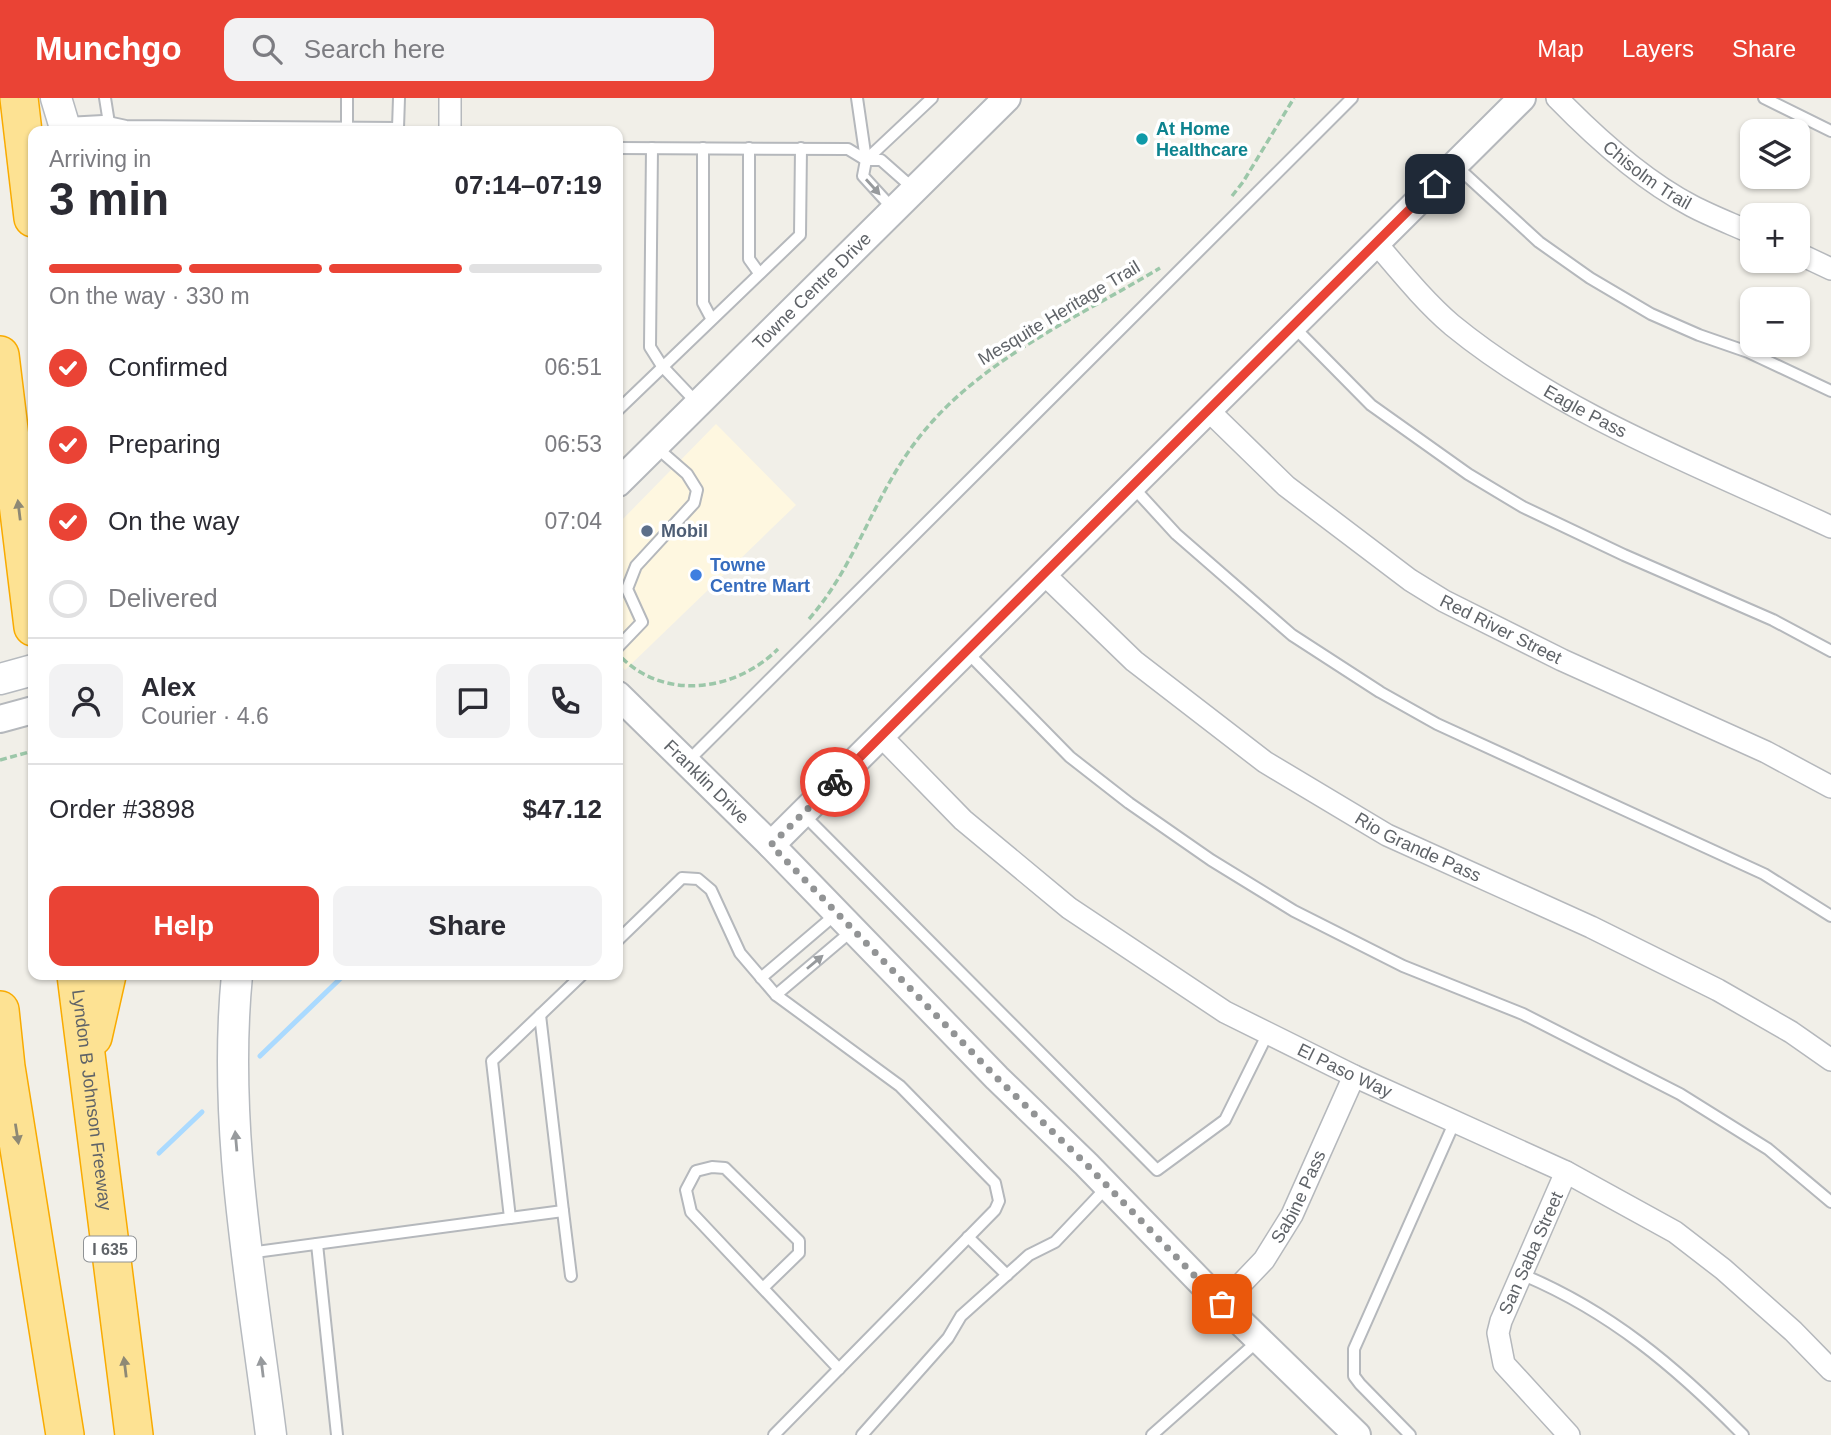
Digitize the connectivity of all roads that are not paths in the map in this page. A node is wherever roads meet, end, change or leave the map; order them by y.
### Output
1 (19, 98) edge
2 (105, 98) edge
3 (346, 98) edge
4 (399, 98) edge
5 (450, 98) edge
6 (858, 98) edge
7 (932, 98) edge
8 (1007, 98) edge
9 (1352, 98) edge
10 (1522, 98) edge
11 (1557, 98) edge
12 (1764, 98) edge
13 (62, 117) edge
14 (109, 123) junction
15 (126, 126) edge
16 (346, 126) edge
17 (398, 126) edge
18 (450, 126) edge
19 (1831, 131) edge
20 (623, 148) edge
21 (652, 148) junction
22 (704, 148) junction
23 (749, 148) junction
24 (801, 148) junction
25 (866, 160) junction
26 (1455, 165) junction
27 (28, 175) edge
28 (915, 190) junction
29 (894, 210) junction
30 (1740, 227) edge
31 (1376, 243) junction
32 (1810, 259) edge
33 (1831, 269) edge
34 (759, 273) junction
35 (711, 318) junction
36 (1293, 326) junction
37 (0, 355) edge
38 (662, 366) junction
39 (1831, 391) edge
40 (698, 404) junction
41 (623, 406) edge
42 (1209, 410) junction
43 (656, 447) junction
44 (623, 478) edge
45 (1132, 486) junction
46 (1831, 527) edge
47 (1044, 574) junction
48 (28, 586) edge
49 (623, 642) edge
50 (966, 651) junction
51 (1831, 651) edge
52 (28, 672) edge
53 (0, 680) edge
54 (623, 700) edge
55 (28, 711) edge
56 (0, 719) edge
57 (881, 736) junction
58 (686, 764) junction
59 (1831, 787) edge
60 (803, 814) junction
61 (771, 845) junction
62 (1831, 916) edge
63 (846, 921) junction
64 (623, 935) edge
65 (761, 978) junction
66 (77, 980) edge
67 (106, 980) edge
68 (237, 980) edge
69 (577, 980) edge
70 (776, 995) junction
71 (0, 1010) edge
72 (540, 1015) junction
73 (1268, 1033) junction
74 (3, 1050) edge
75 (1831, 1060) edge
76 (87, 1062) junction
77 (1354, 1076) junction
78 (1455, 1122) junction
79 (1566, 1172) junction
80 (1108, 1186) junction
81 (1831, 1202) edge
82 (563, 1211) junction
83 (510, 1218) junction
84 (968, 1237) junction
85 (317, 1244) junction
86 (248, 1253) junction
87 (1521, 1274) junction
88 (1007, 1275) junction
89 (571, 1276) dead end
90 (763, 1288) junction
91 (1222, 1304) junction
92 (1259, 1340) junction
93 (839, 1368) junction
94 (1831, 1370) edge
95 (65, 1435) edge
96 (134, 1435) edge
97 (271, 1435) edge
98 (337, 1435) edge
99 (774, 1435) edge
100 (862, 1435) edge
101 (1152, 1435) edge
102 (1357, 1435) edge
103 (1410, 1435) edge
104 (1569, 1435) edge
105 (1743, 1435) edge

1 - 27 highway
2 - 14 lane
3 - 16 lane
4 - 17 lane
5 - 18 street
6 - 25 lane
7 - 25 lane
8 - 28 street, Towne Centre Drive
9 - 58 lane
10 - 26 street
11 - 30 street, Chisolm Trail
12 - 19 lane
13 - 14 lane
14 - 15 lane
20 - 21 lane
21 - 22 lane
21 - 38 lane
22 - 23 lane
22 - 35 lane
23 - 24 lane
23 - 34 lane
24 - 25 lane
24 - 34 lane
25 - 28 lane
25 -> 29 lane
26 - 31 street
26 - 39 lane
28 - 29 street, Towne Centre Drive
29 - 40 street, Towne Centre Drive
31 - 36 street
31 - 46 street, Eagle Pass
32 - 33 street
34 - 35 lane
35 - 38 lane
36 - 42 street
36 - 51 lane
48 -> 37 highway
38 - 40 lane
38 - 41 lane
40 - 43 street, Towne Centre Drive
42 - 45 street
42 - 59 street, Red River Street
43 - 44 street, Towne Centre Drive
43 - 49 lane
45 - 47 street
45 - 62 lane
47 - 50 street
47 - 75 street, Rio Grande Pass
50 - 57 street
50 - 81 lane
52 - 53 main road
54 - 58 street, Franklin Drive
55 - 56 street
57 - 60 street
57 - 73 street, El Paso Way
58 - 61 street, Franklin Drive
60 - 61 street
60 - 73 lane
61 - 63 street, Franklin Drive
63 - 65 lane
70 -> 63 lane
63 - 80 street, Franklin Drive
64 - 65 lane
65 - 70 lane
66 - 76 highway, Lyndon B Johnson Freeway / I 635
67 - 76 highway
86 -> 68 main road
69 - 72 lane
70 - 84 lane
71 - 74 highway
72 - 82 lane
72 - 83 lane
73 - 77 street, El Paso Way
74 -> 95 highway
96 -> 76 highway, Lyndon B Johnson Freeway / I 635
77 - 78 street, El Paso Way
77 - 91 street, Sabine Pass
78 - 79 street, El Paso Way
78 - 103 lane
79 - 87 street, San Saba Street
79 - 94 street, El Paso Way
80 - 88 lane
80 - 91 street, Franklin Drive
82 - 83 lane
82 - 89 lane
83 - 85 lane
84 - 88 lane
84 - 93 lane
85 - 86 lane
85 - 98 lane
97 -> 86 main road
87 - 104 street, San Saba Street
87 - 105 lane
88 - 100 lane
90 - 90 lane
90 - 93 lane
91 - 92 street, Franklin Drive
92 - 101 lane
92 - 102 street, Franklin Drive
93 - 99 lane

